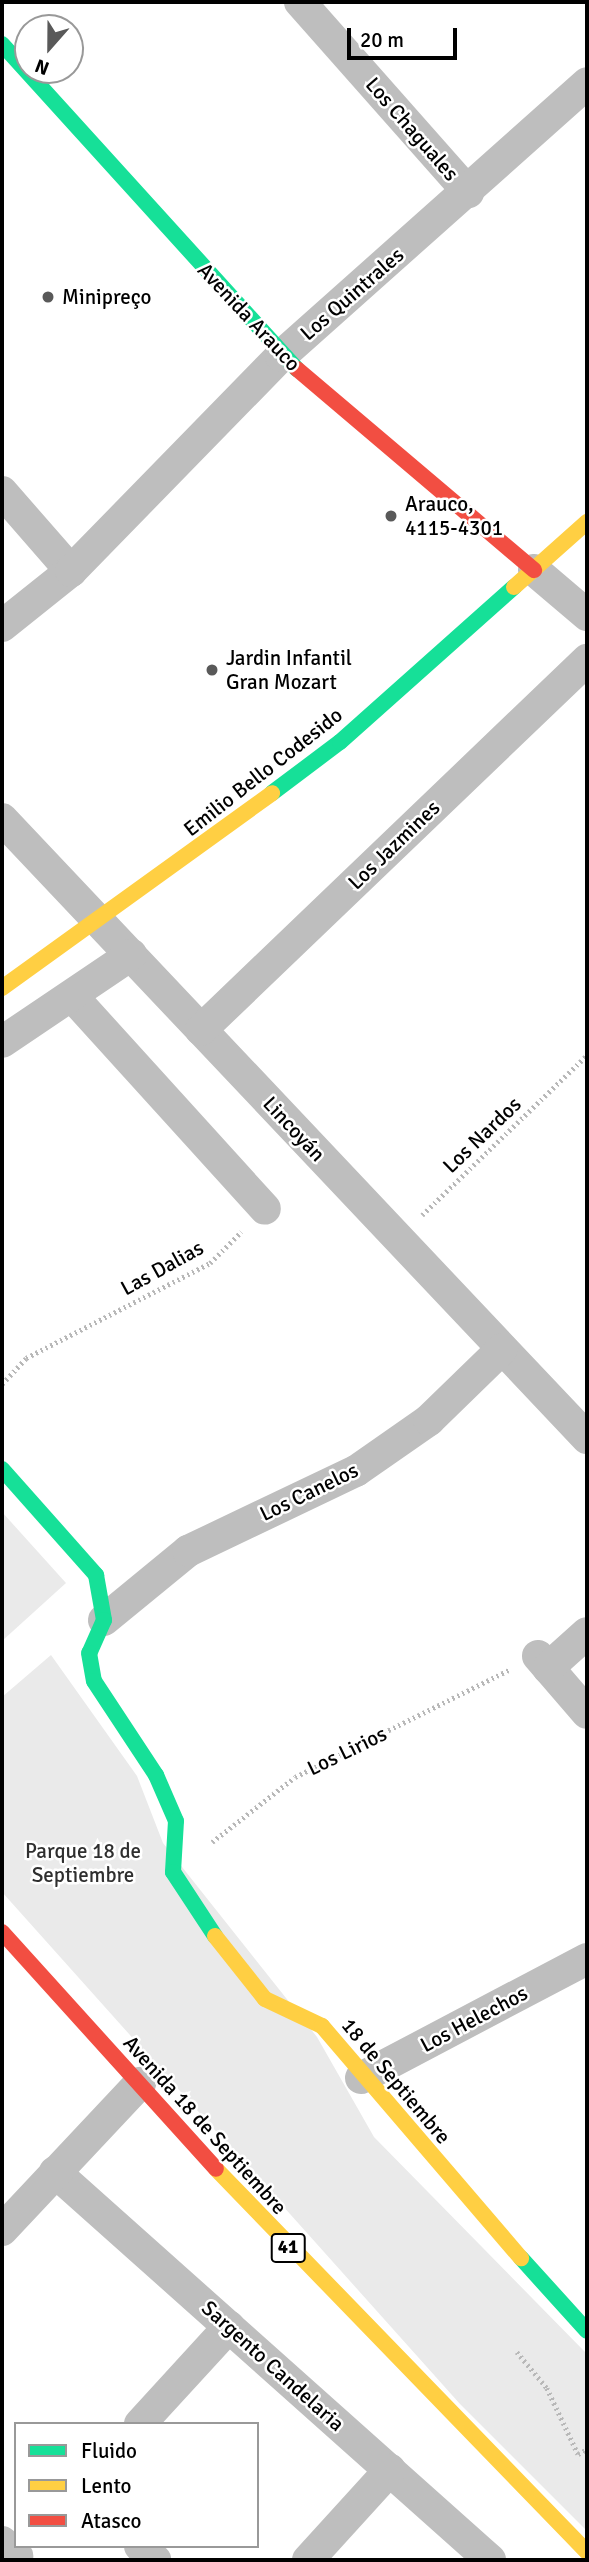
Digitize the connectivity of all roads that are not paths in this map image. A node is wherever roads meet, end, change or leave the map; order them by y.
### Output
1 (300, 2) edge
2 (2, 44) edge
3 (587, 83) edge
4 (468, 192) junction
5 (281, 356) junction
6 (2, 492) edge
7 (587, 522) edge
8 (71, 570) junction
9 (534, 570) junction
10 (587, 615) edge
11 (2, 626) edge
12 (587, 660) edge
13 (2, 819) edge
14 (100, 923) junction
15 (131, 955) junction
16 (2, 988) edge
17 (72, 996) junction
18 (201, 1030) junction
19 (2, 1042) edge
20 (265, 1209) road end
21 (502, 1349) junction
22 (587, 1438) edge
23 (2, 1469) edge
24 (104, 1620) junction
25 (587, 1633) edge
26 (587, 1713) edge
27 (2, 1931) edge
28 (587, 1959) edge
29 (361, 2078) junction
30 (140, 2083) junction
31 (55, 2172) junction
32 (2, 2230) edge
33 (229, 2327) junction
34 (587, 2331) edge
35 (142, 2422) edge
36 (390, 2470) junction
37 (142, 2548) edge
38 (587, 2552) edge
39 (155, 2560) edge
40 (308, 2560) edge
41 (489, 2560) edge

1 - 4 street, Los Chaguales
2 - 5 street, Avenida Arauco
3 - 4 street, Los Quintrales
4 - 5 street, Los Quintrales
5 - 8 street, Los Quintrales
5 - 9 street, Avenida Arauco
6 - 8 street
7 - 9 street, Emilio Bello Codesido
8 - 11 street, Los Quintrales
9 - 10 street, Avenida Arauco
9 - 14 street, Emilio Bello Codesido
12 - 18 street, Los Jazmines
13 - 14 street, Lincoyán
14 - 15 street, Lincoyán
14 - 16 street, Emilio Bello Codesido
15 - 17 street
15 - 18 street, Lincoyán
17 - 19 street
17 - 20 street
18 - 21 street, Lincoyán
21 - 22 street, Lincoyán
21 - 24 street, Los Canelos
23 - 24 street
24 - 29 street, 18 de Septiembre
25 - 26 street
27 - 30 street, Avenida 18 de Septiembre / 41
28 - 29 street, Los Helechos
29 - 34 street, 18 de Septiembre
30 - 31 street
30 - 38 street, Avenida 18 de Septiembre / 41
31 - 32 street
31 - 33 street, Sargento Candelaria
33 - 35 street
33 - 36 street, Sargento Candelaria
36 - 40 street
36 - 41 street, Sargento Candelaria
37 - 39 street

